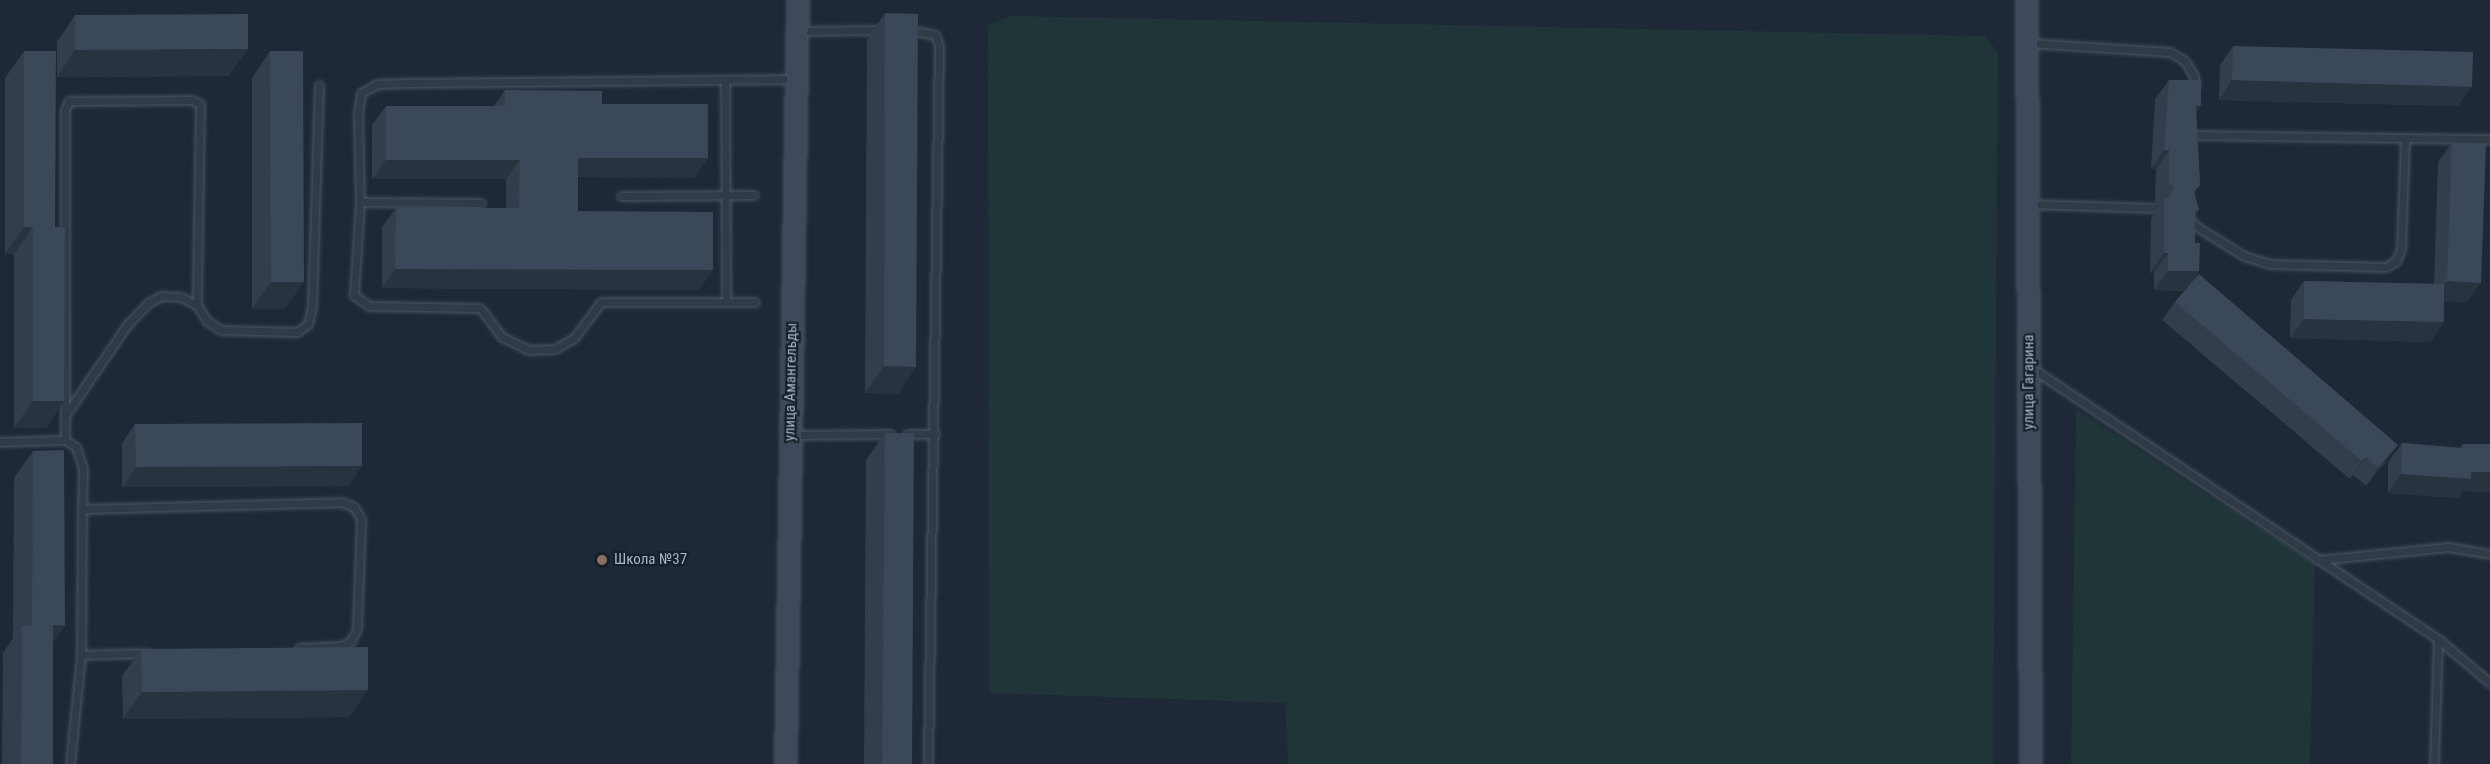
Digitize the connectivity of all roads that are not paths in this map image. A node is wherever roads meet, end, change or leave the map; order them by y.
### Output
1 (798, 0) edge
2 (2027, 0) edge
3 (888, 30) edge
4 (900, 30) edge
5 (797, 31) junction
6 (2027, 43) junction
7 (796, 79) junction
8 (725, 80) junction
9 (319, 85) dead end
10 (2195, 100) edge
11 (2195, 123) edge
12 (2196, 135) junction
13 (2405, 139) junction
14 (2490, 139) edge
15 (2195, 146) edge
16 (727, 195) junction
17 (754, 195) dead end
18 (621, 196) dead end
19 (360, 202) junction
20 (481, 203) dead end
21 (2028, 204) junction
22 (2155, 208) dead end
23 (2186, 210) edge
24 (2194, 213) edge
25 (2194, 225) junction
26 (2193, 235) edge
27 (726, 302) junction
28 (755, 302) dead end
29 (197, 305) junction
30 (2029, 367) junction
31 (67, 413) junction
32 (935, 434) junction
33 (790, 435) junction
34 (65, 440) junction
35 (0, 442) edge
36 (82, 509) junction
37 (2490, 554) edge
38 (2318, 560) junction
39 (2438, 639) junction
40 (288, 648) edge
41 (163, 652) edge
42 (81, 655) junction
43 (2490, 683) edge
44 (70, 764) edge
45 (786, 764) edge
46 (928, 764) edge
47 (2031, 764) edge
48 (2434, 764) edge

1 - 5 street, улица Амангельды
2 - 6 street, улица Гагарина
3 - 5 lane
4 - 32 lane
5 - 7 street, улица Амангельды
6 - 10 lane
6 - 21 street, улица Гагарина
7 - 8 lane
7 - 33 street, улица Амангельды
8 - 16 lane
8 - 19 lane
9 - 29 lane
11 - 12 lane
12 - 13 lane
12 - 15 lane
13 - 14 lane
13 - 25 lane
16 - 17 lane
16 - 18 lane
16 - 27 lane
19 - 20 lane
19 - 27 lane
21 - 22 lane
21 - 30 street, улица Гагарина
23 - 25 lane
24 - 25 lane
25 - 26 lane
27 - 28 lane
29 - 31 lane
29 - 31 lane
30 - 38 lane
30 - 47 street, улица Гагарина
31 - 34 lane
32 - 33 lane
32 - 46 lane
33 - 45 street, улица Амангельды
34 - 35 lane
34 - 36 lane
36 - 40 lane
36 - 42 lane
37 - 38 lane
38 - 39 lane
39 - 43 lane
39 - 48 lane
41 - 42 lane
42 - 44 lane

